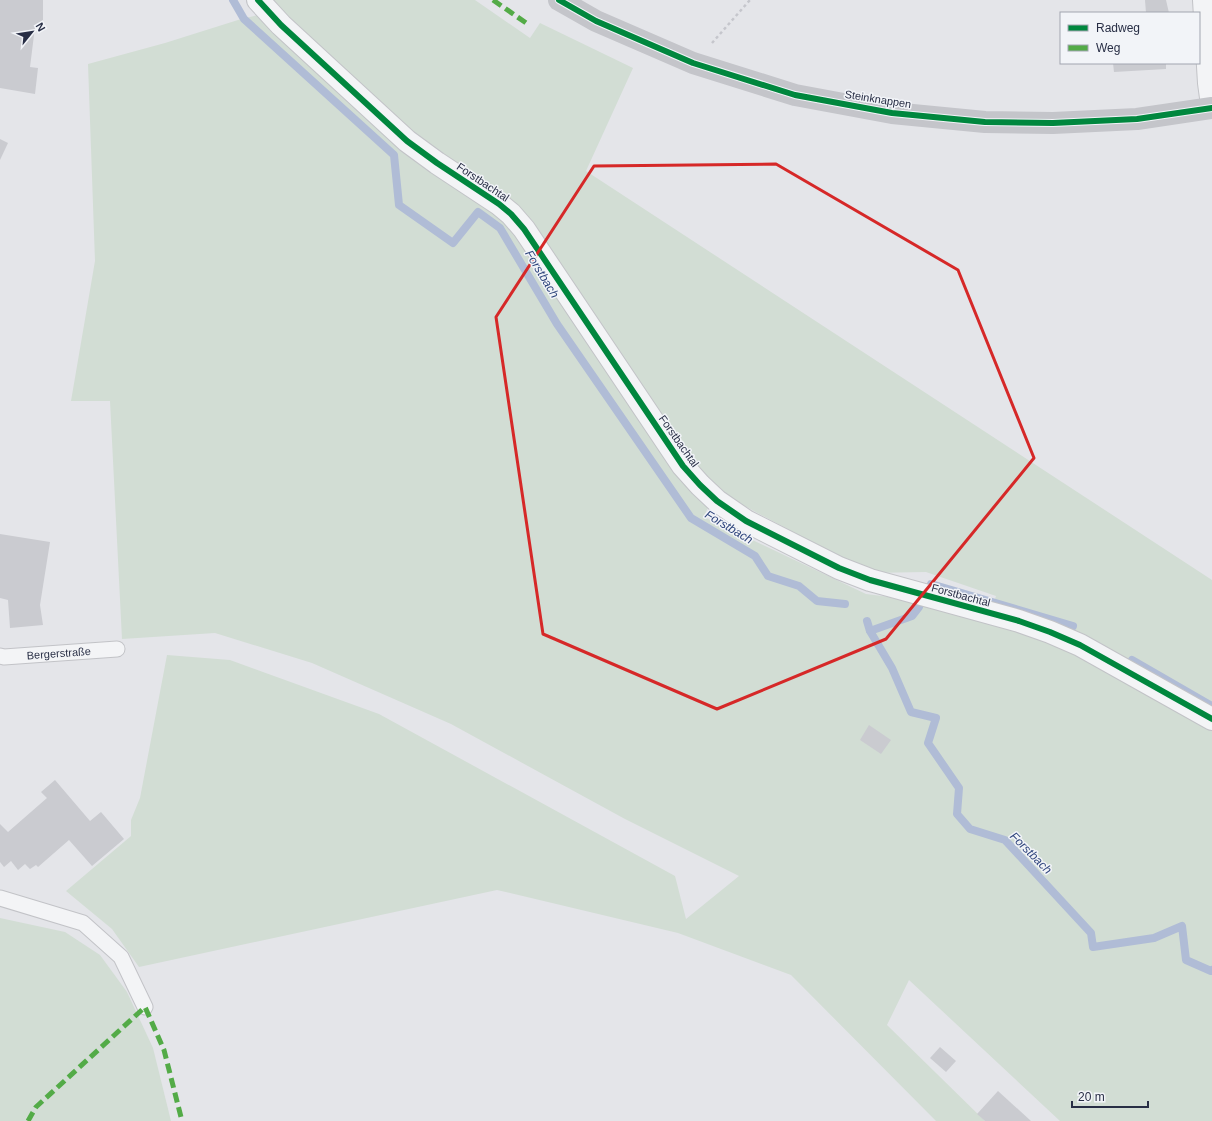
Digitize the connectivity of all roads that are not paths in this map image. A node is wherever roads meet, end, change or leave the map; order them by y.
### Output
1 (258, 0) edge
2 (559, 0) edge
3 (1204, 0) edge
4 (1212, 105) edge
5 (1212, 108) edge
6 (117, 649) dead end
7 (0, 656) edge
8 (1212, 719) edge
9 (0, 898) edge
10 (145, 1007) dead end

1 - 8 street, Forstbachtal
2 - 5 street, Steinknappen
3 - 4 street
6 - 7 lane, Bergerstraße
9 - 10 lane

